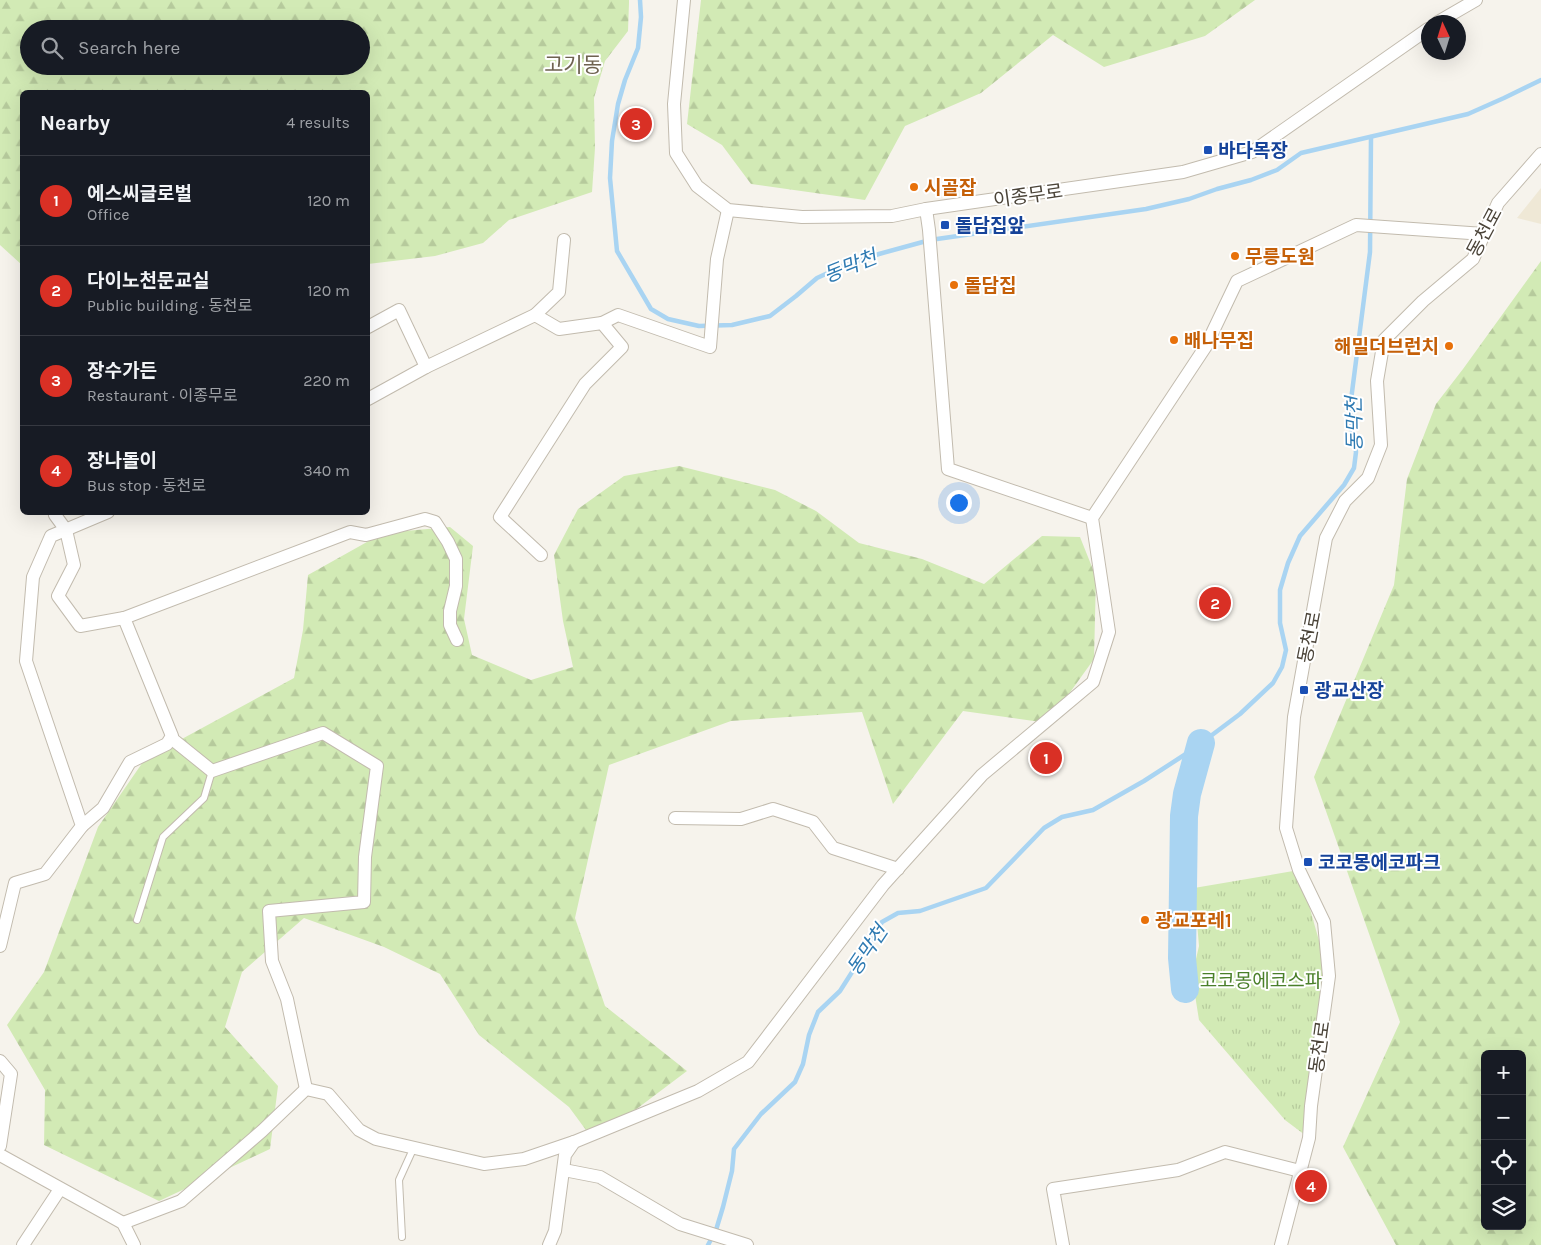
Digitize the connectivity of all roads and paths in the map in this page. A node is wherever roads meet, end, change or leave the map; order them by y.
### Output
1 (684, 0) edge
2 (1476, 0) edge
3 (1450, 15) edge
4 (1421, 34) edge
5 (1541, 154) edge
6 (926, 209) junction
7 (728, 210) junction
8 (1484, 234) junction
9 (564, 240) dead end
10 (536, 315) junction
11 (602, 323) junction
12 (370, 326) edge
13 (426, 368) junction
14 (370, 398) edge
15 (55, 515) edge
16 (101, 515) edge
17 (1092, 518) junction
18 (66, 530) junction
19 (541, 555) dead end
20 (124, 618) junction
21 (457, 640) dead end
22 (171, 738) junction
23 (212, 771) junction
24 (675, 818) dead end
25 (82, 826) junction
26 (898, 868) junction
27 (136, 920) dead end
28 (0, 946) edge
29 (0, 1061) edge
30 (306, 1089) junction
31 (574, 1142) junction
32 (0, 1146) edge
33 (414, 1147) junction
34 (0, 1155) edge
35 (564, 1170) junction
36 (1300, 1171) junction
37 (60, 1189) junction
38 (123, 1223) junction
39 (402, 1237) dead end
40 (23, 1245) edge
41 (134, 1245) edge
42 (549, 1245) edge
43 (747, 1245) edge
44 (1063, 1245) edge
45 (1281, 1245) edge

1 - 7 street
2 - 3 street
4 - 6 street, 이종무로
5 - 8 street, 동천로
6 - 7 street, 이종무로
6 - 17 street
7 - 11 street
8 - 17 street
8 - 36 street, 동천로
9 - 10 street
10 - 11 street
10 - 13 street
11 - 19 street
12 - 13 street
13 - 14 street
15 - 18 street
16 - 18 street
17 - 26 street
18 - 20 street
18 - 25 street
20 - 21 street
20 - 22 street
22 - 23 street
22 - 25 street
23 - 27 lane
23 - 30 street
24 - 26 street
25 - 28 street
26 - 31 street
29 - 32 street
30 - 33 street
30 - 38 street
31 - 33 street
31 - 35 street
33 - 39 lane
34 - 37 street
35 - 42 street
35 - 43 street
36 - 44 street
36 - 45 street, 동천로
37 - 38 street
37 - 40 street
38 - 41 street

